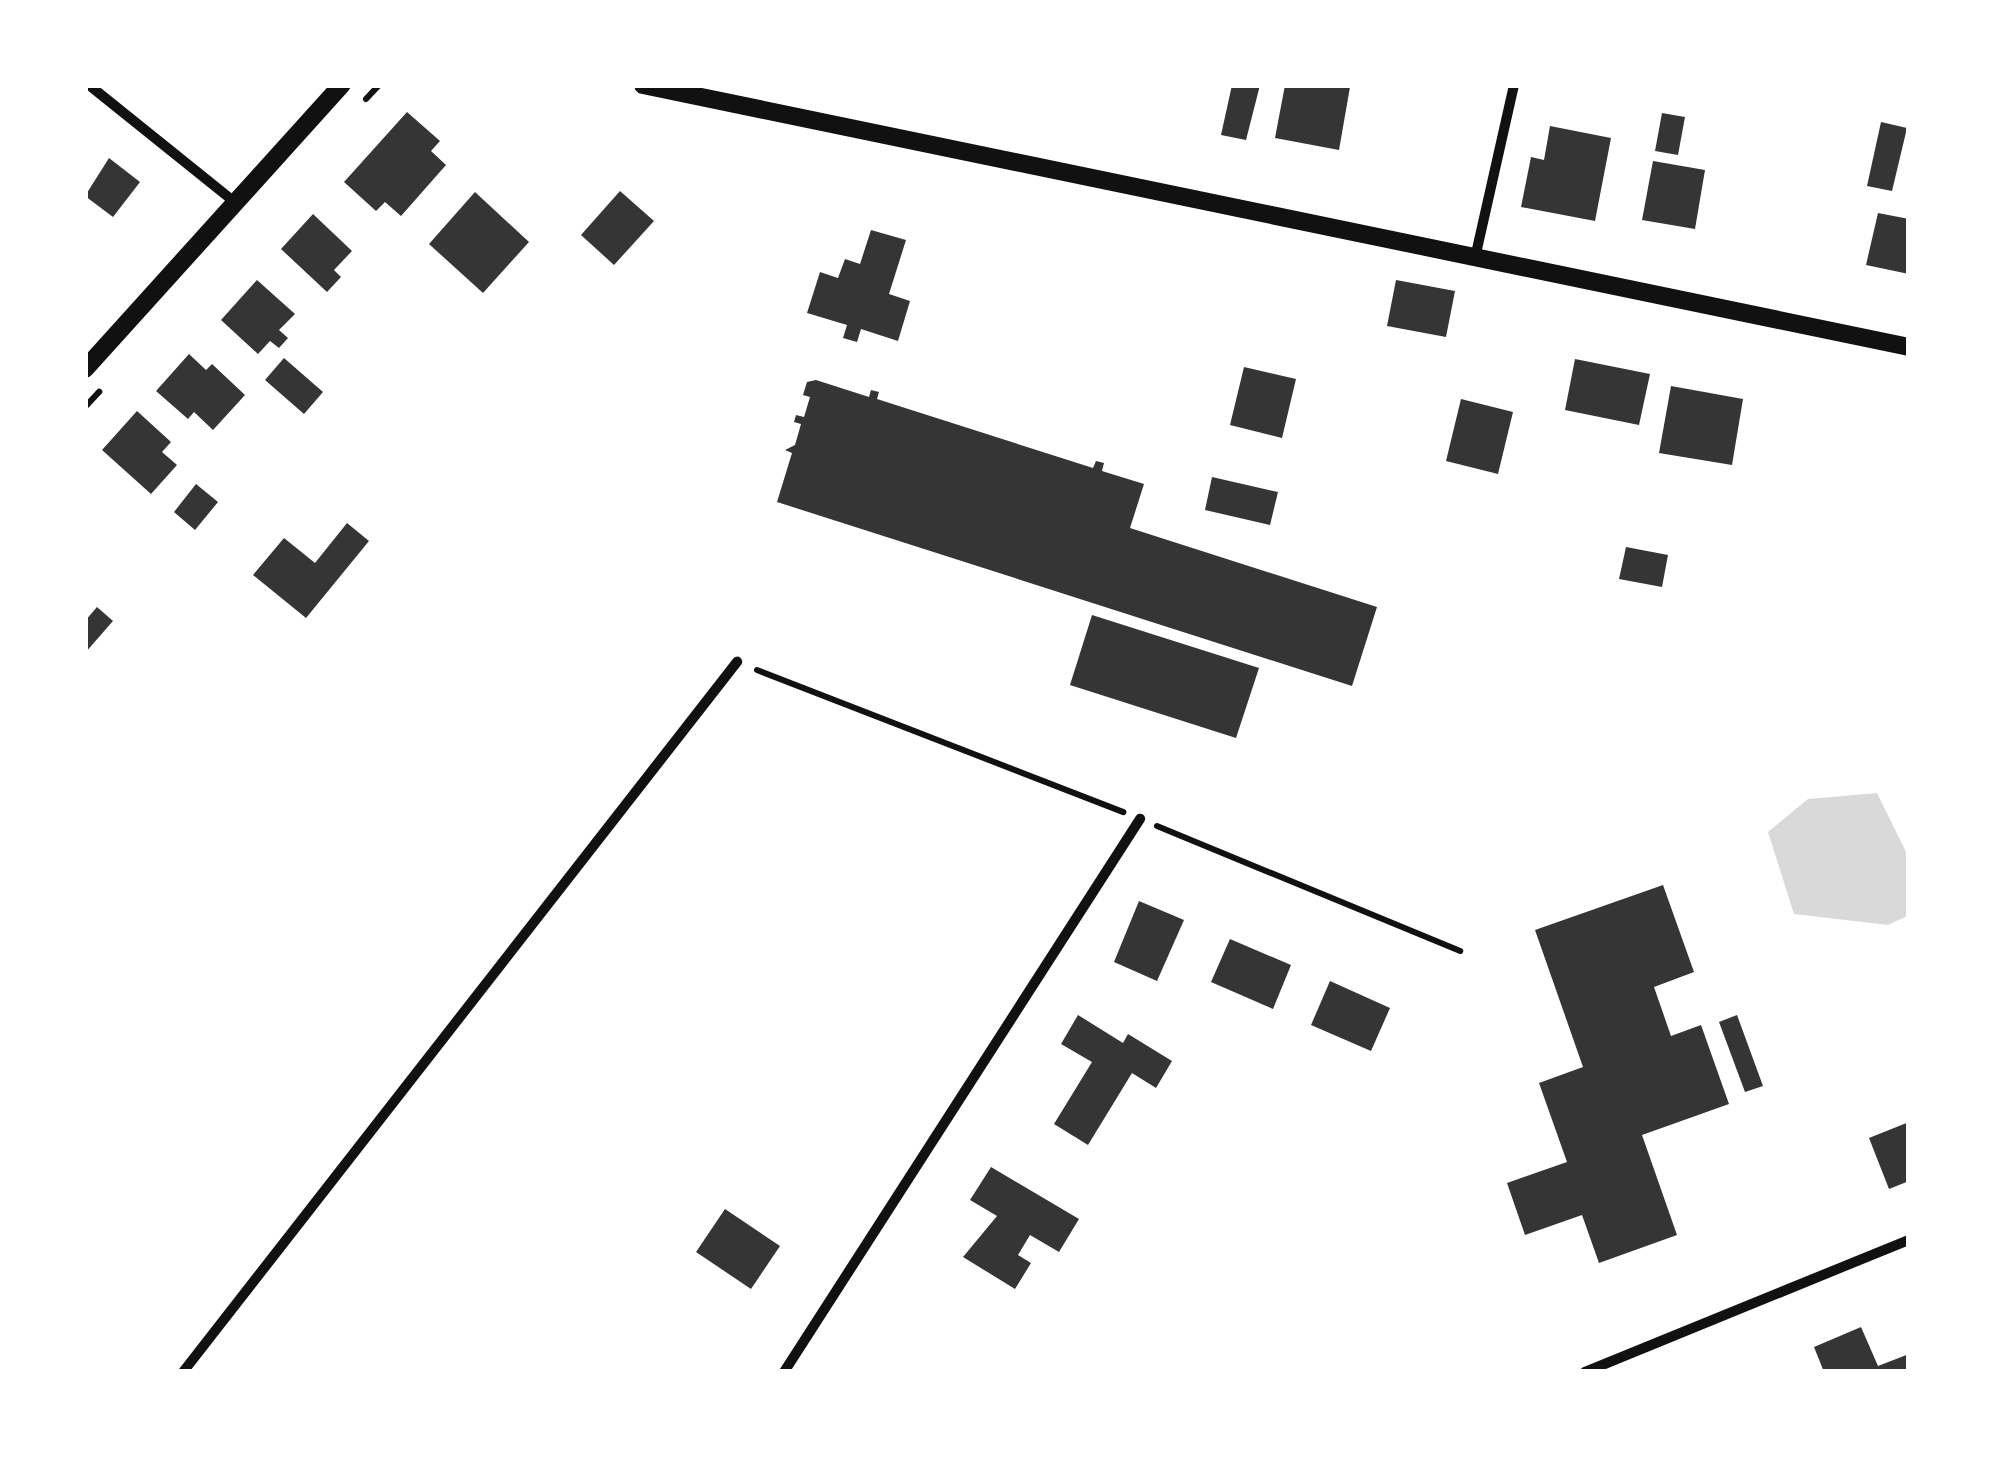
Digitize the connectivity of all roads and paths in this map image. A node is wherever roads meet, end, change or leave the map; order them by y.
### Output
1 (89, 85) edge
2 (342, 85) edge
3 (643, 85) edge
4 (1514, 85) edge
5 (236, 202) junction
6 (1475, 258) junction
7 (1909, 348) edge
8 (85, 369) edge
9 (737, 662) joint
10 (1140, 819) junction
11 (1460, 950) dead end
12 (1909, 1240) edge
13 (183, 1372) edge
14 (784, 1372) edge
15 (1585, 1372) edge

1 - 5 street
2 - 5 street
3 - 6 street
4 - 6 street
5 - 8 street
6 - 7 street
9 - 10 path
9 - 13 street
10 - 11 path
10 - 14 street
12 - 15 street

